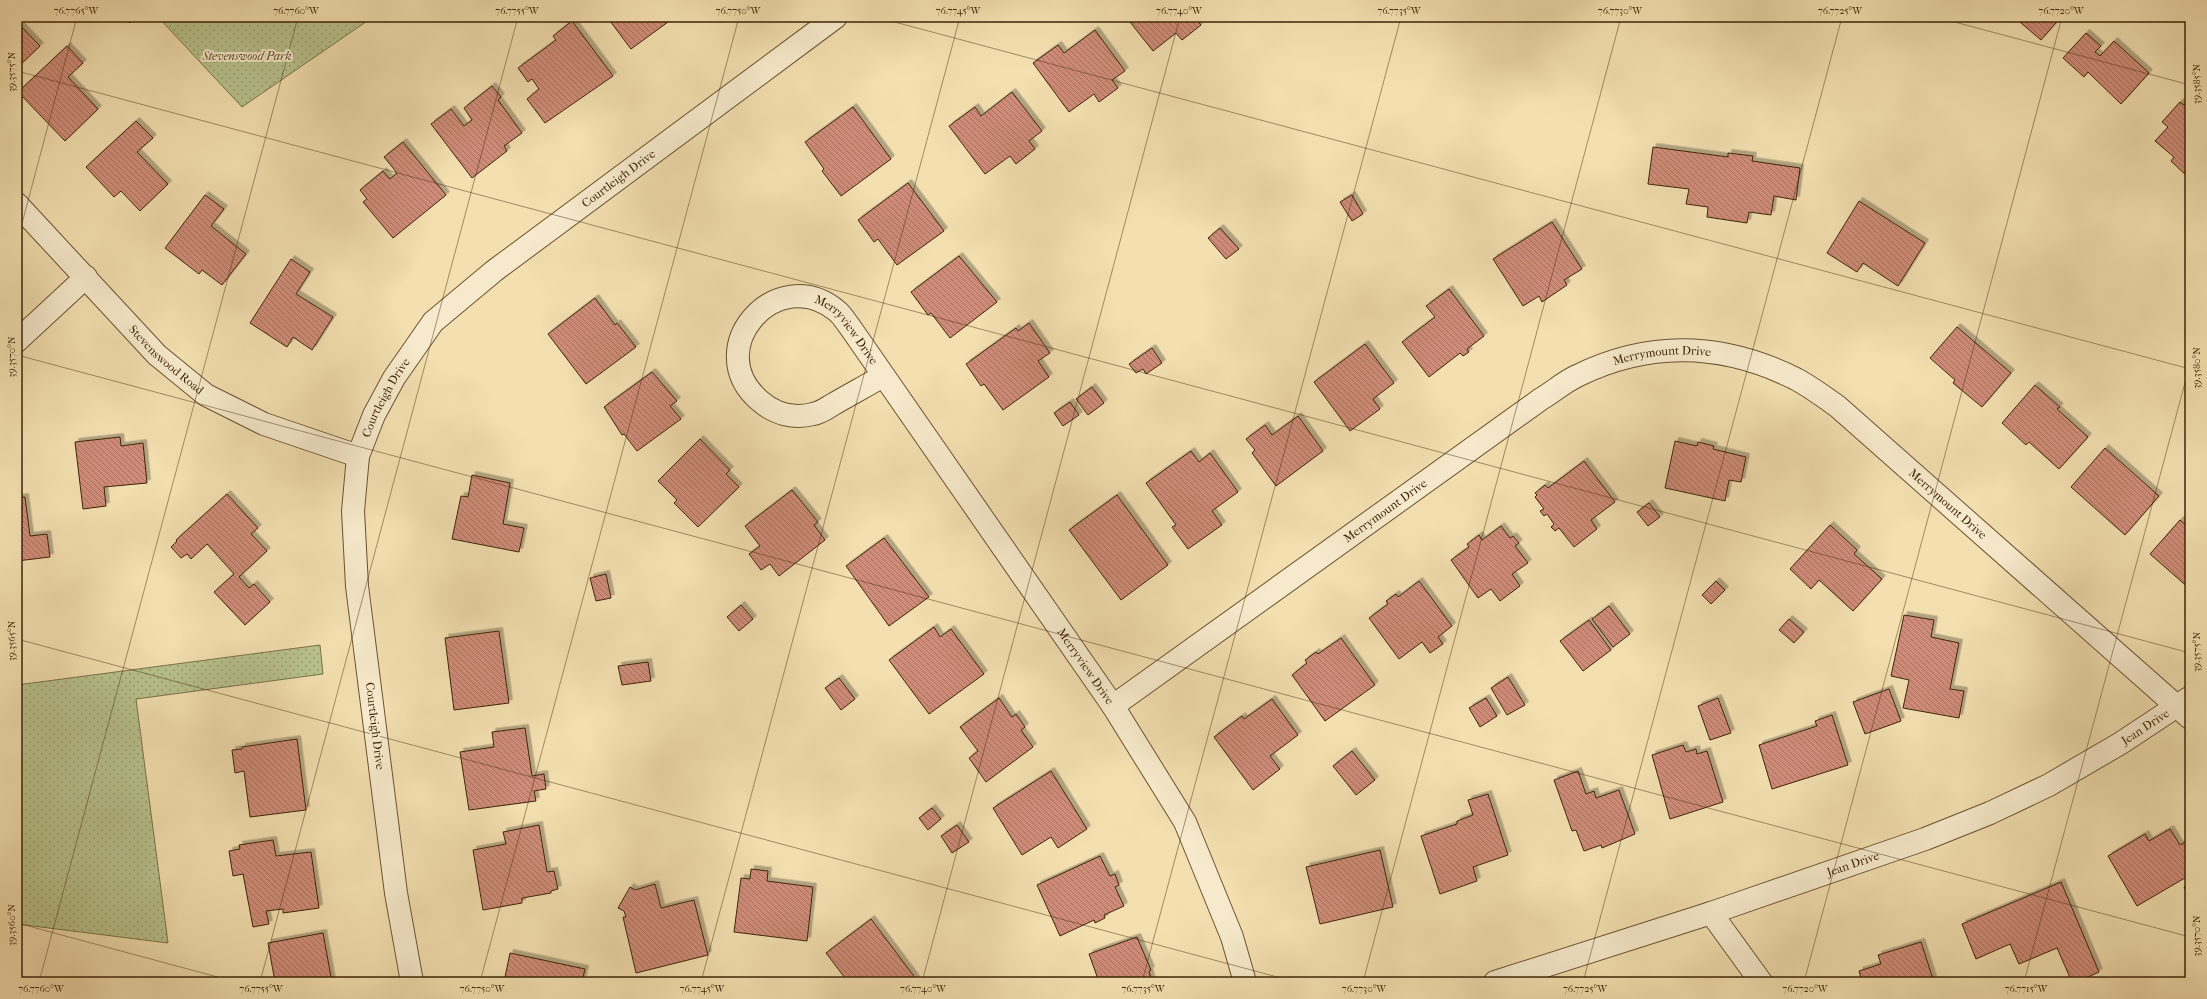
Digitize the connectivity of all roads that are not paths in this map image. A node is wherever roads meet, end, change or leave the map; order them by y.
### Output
1 (836, 17) edge
2 (17, 204) edge
3 (86, 277) junction
4 (17, 341) edge
5 (883, 376) junction
6 (358, 456) junction
7 (1113, 706) junction
8 (2186, 707) edge
9 (1711, 913) junction
10 (412, 982) edge
11 (1245, 982) edge
12 (1495, 982) edge
13 (1761, 982) edge

1 - 6 street, Courtleigh Drive
2 - 3 street, Stevenswood Road
3 - 4 street
3 - 6 street, Stevenswood Road
5 - 5 street, Merryview Drive
5 - 7 street, Merryview Drive
6 - 10 street, Courtleigh Drive
7 - 8 street, Merrymount Drive
7 - 11 street, Merryview Drive
8 - 9 street, Jean Drive
9 - 12 street, Jean Drive
9 - 13 street

